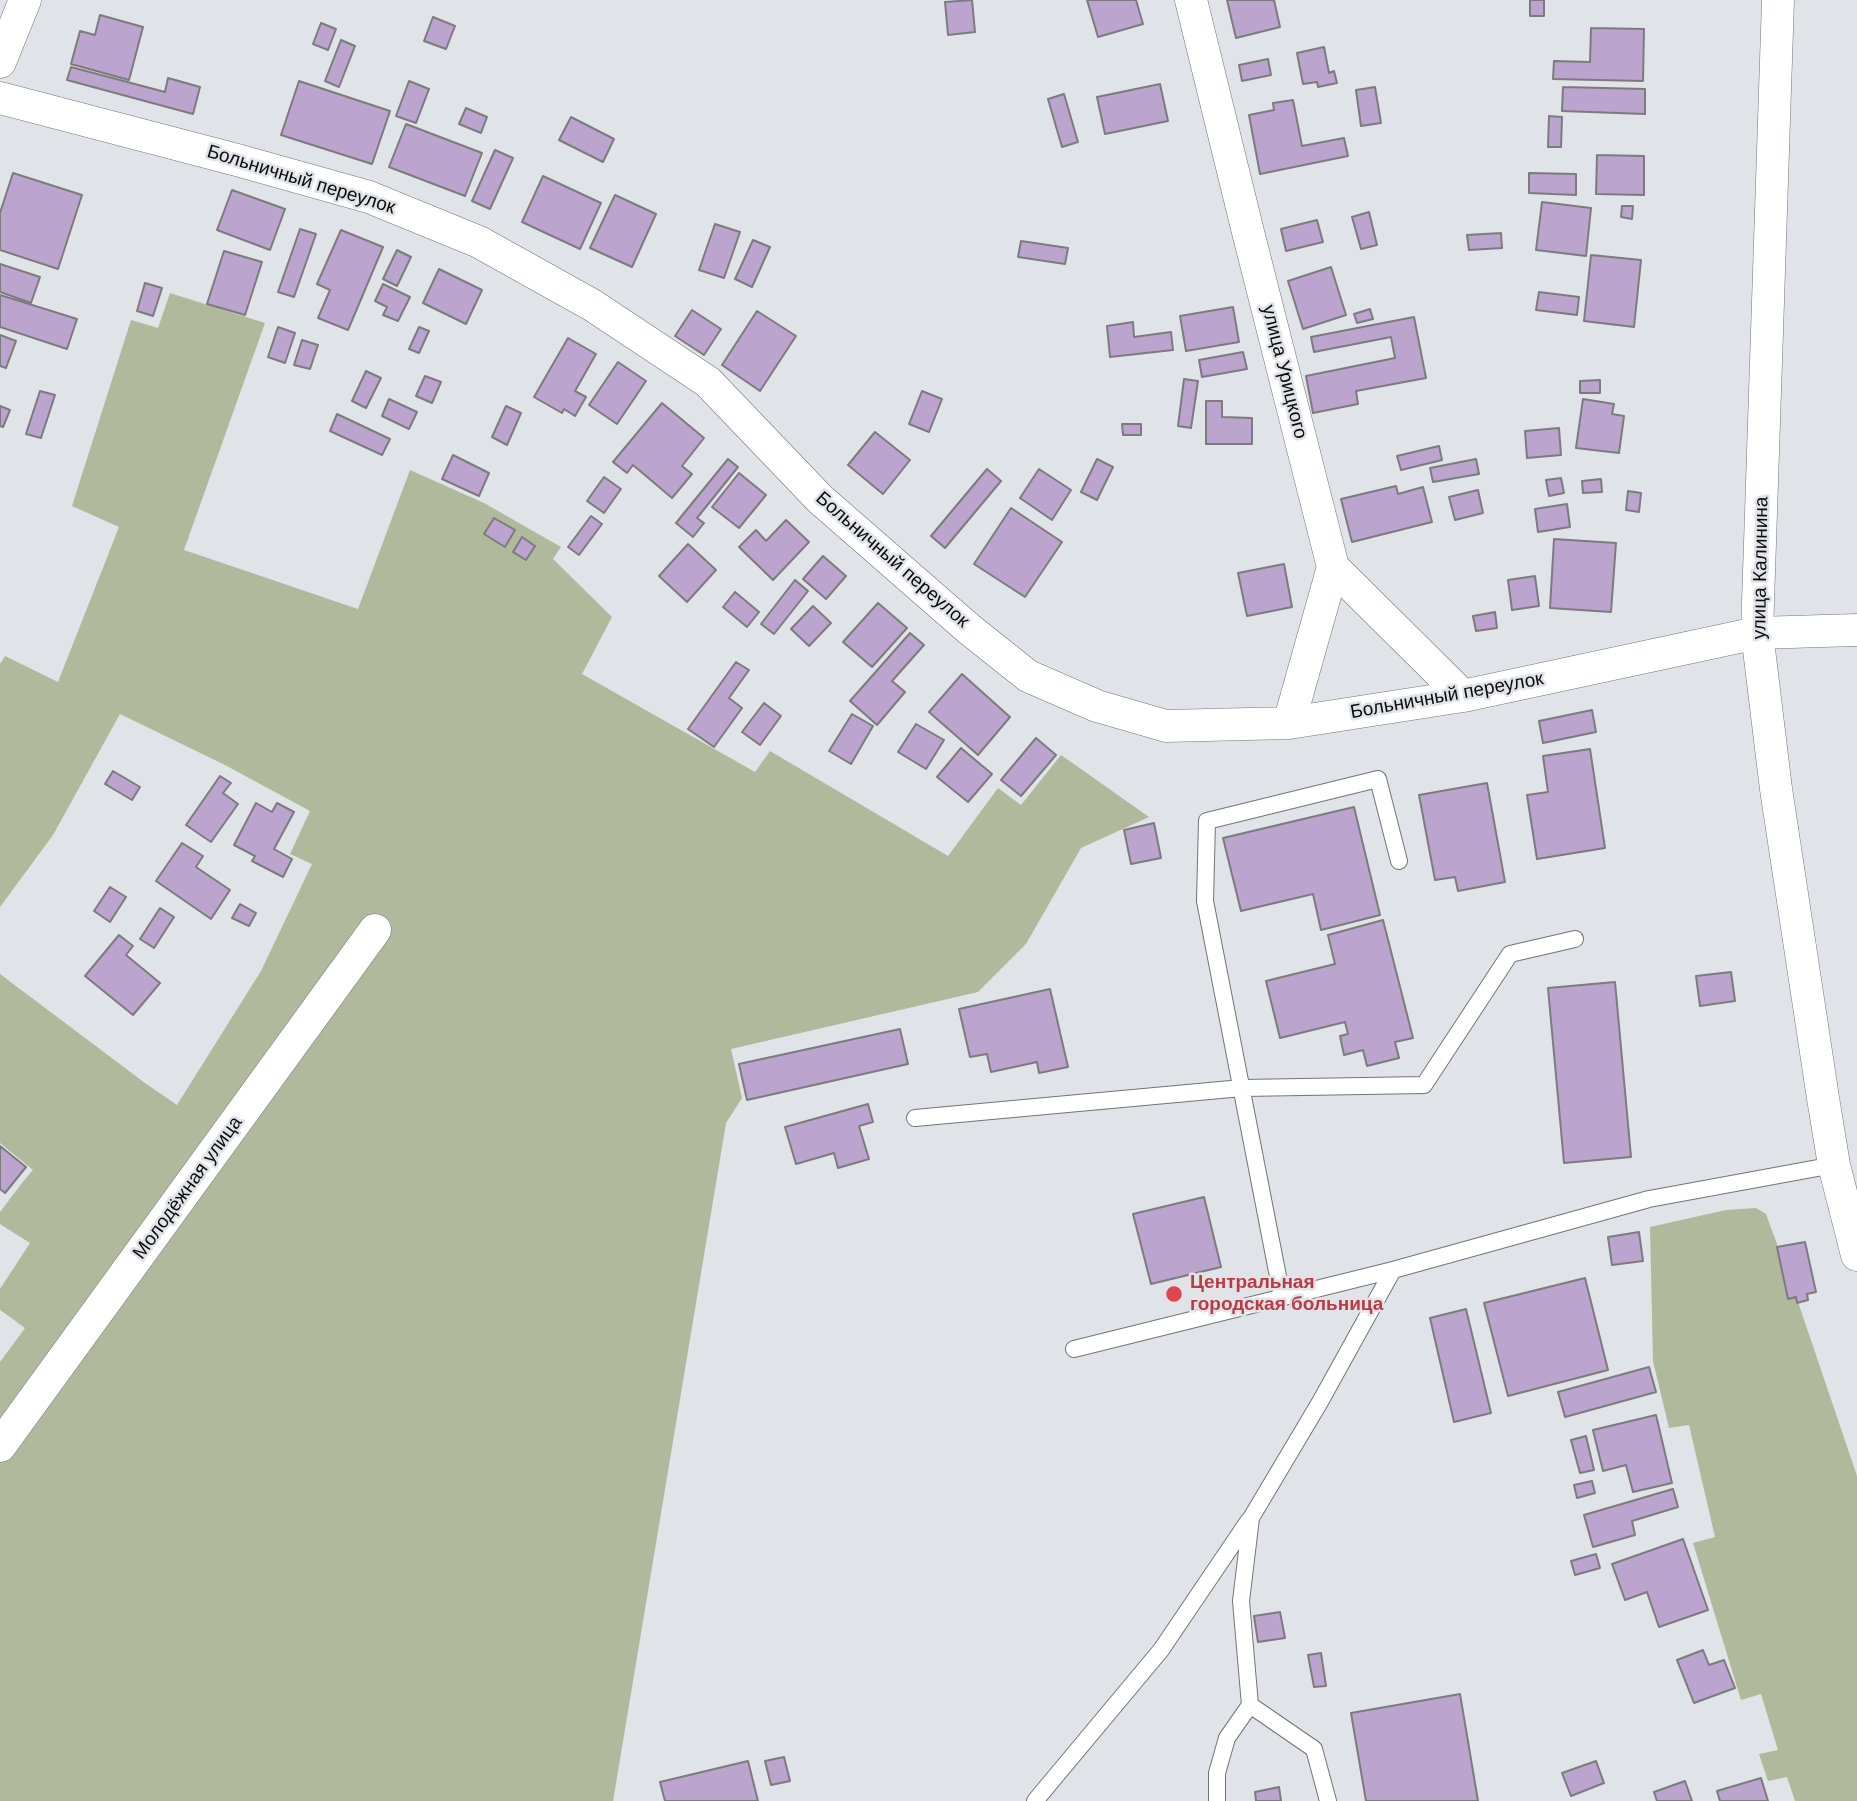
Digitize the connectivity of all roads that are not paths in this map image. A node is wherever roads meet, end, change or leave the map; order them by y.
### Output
1 (25, 0) edge
2 (1191, 0) edge
3 (1778, 0) edge
4 (0, 62) edge
5 (0, 98) edge
6 (1334, 568) junction
7 (1857, 630) edge
8 (1757, 632) junction
9 (1463, 696) junction
10 (1289, 723) junction
11 (1399, 861) dead end
12 (375, 930) dead end
13 (1576, 939) dead end
14 (1241, 1088) junction
15 (915, 1118) dead end
16 (1834, 1165) junction
17 (1857, 1255) edge
18 (1393, 1270) junction
19 (1282, 1297) junction
20 (1074, 1349) dead end
21 (0, 1446) edge
22 (1251, 1518) junction
23 (1250, 1705) junction
24 (1035, 1801) edge
25 (1217, 1801) edge
26 (1328, 1801) edge

1 - 4 street
2 - 6 street, улица Урицкого
3 - 8 street, улица Калинина
5 - 10 street, Больничный переулок
6 - 9 street
6 - 10 street
7 - 8 street, Больничный переулок
8 - 9 street, Больничный переулок
8 - 16 street, улица Калинина
9 - 10 street, Больничный переулок
11 - 14 lane
12 - 21 street, Молодёжная улица
13 - 14 lane
14 - 15 lane
14 - 19 lane
16 - 17 street, улица Калинина
16 - 18 lane
18 - 19 lane
18 - 22 lane
19 - 20 lane
22 - 23 lane
22 - 24 lane
23 - 25 lane
23 - 26 lane

